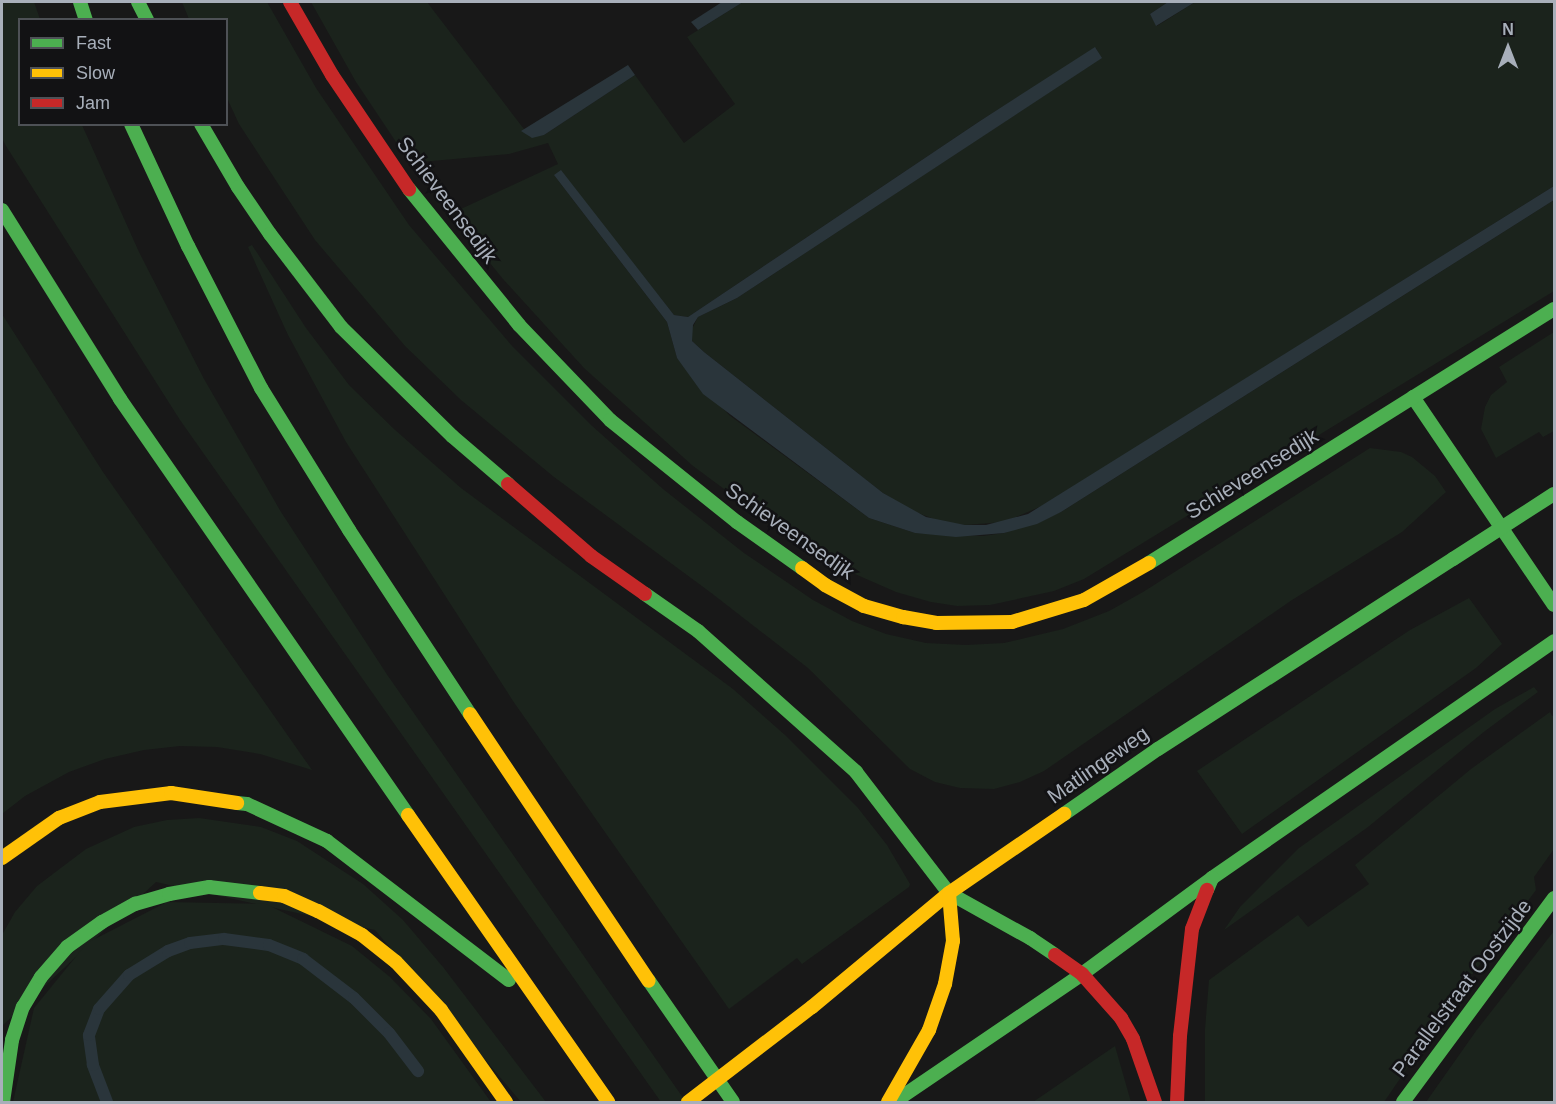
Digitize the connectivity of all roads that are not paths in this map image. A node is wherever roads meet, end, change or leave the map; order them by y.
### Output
1 (80, 2) edge
2 (138, 2) edge
3 (290, 2) edge
4 (85, 18) edge
5 (146, 18) edge
6 (132, 126) edge
7 (202, 126) edge
8 (2, 210) edge
9 (1554, 309) edge
10 (1413, 397) junction
11 (1554, 494) edge
12 (1554, 605) edge
13 (1554, 641) edge
14 (2, 858) edge
15 (1212, 878) junction
16 (949, 893) junction
17 (1554, 898) edge
18 (1082, 974) junction
19 (534, 999) junction
20 (3, 1102) edge
21 (506, 1102) edge
22 (608, 1102) edge
23 (688, 1102) edge
24 (733, 1102) edge
25 (888, 1102) edge
26 (894, 1102) edge
27 (1155, 1102) edge
28 (1177, 1102) edge
29 (1403, 1102) edge

1 - 4 main road
2 - 5 main road
3 - 10 main road, Schieveensedijk
6 - 24 main road
7 - 16 main road
8 - 19 main road
9 - 10 main road, Schieveensedijk
10 - 12 main road
11 - 16 main road, Matlingeweg, bridge
13 - 15 main road
14 - 19 main road
15 - 18 main road
15 - 28 main road
16 - 18 main road
16 - 23 main road, Matlingeweg, bridge
16 - 25 main road
17 - 29 main road, Parallelstraat Oostzijde
18 - 26 main road
18 - 27 main road
19 - 22 main road
20 - 21 main road

